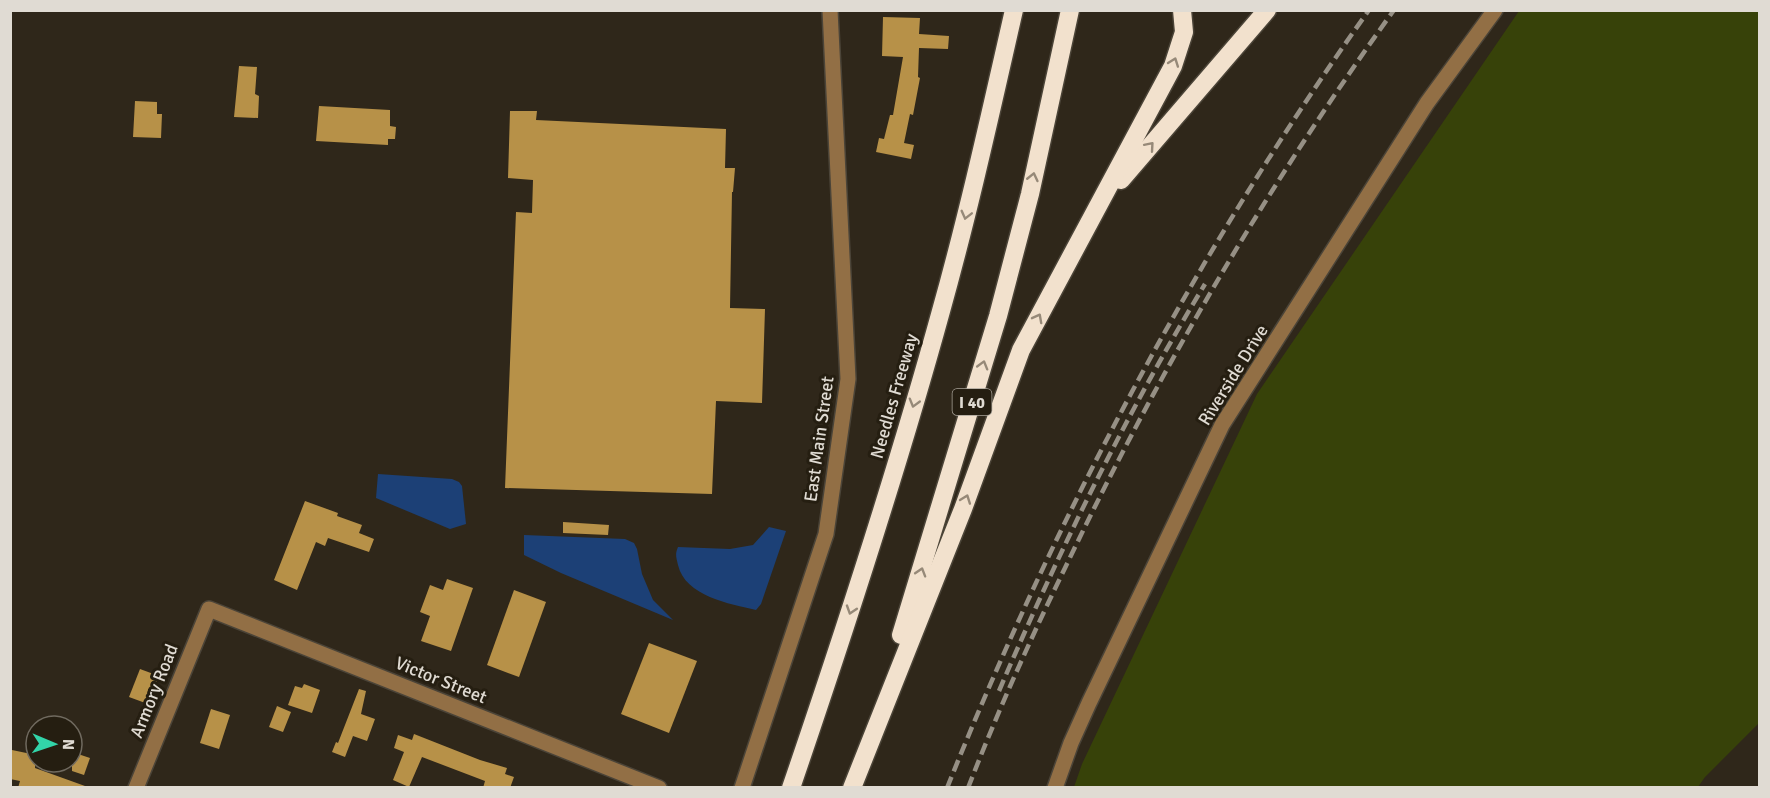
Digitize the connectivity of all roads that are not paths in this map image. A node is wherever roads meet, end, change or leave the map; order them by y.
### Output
1 (830, 10) edge
2 (1002, 10) edge
3 (1014, 10) edge
4 (1070, 10) edge
5 (1182, 10) edge
6 (1267, 10) edge
7 (1495, 10) edge
8 (981, 159) junction
9 (1098, 206) junction
10 (209, 609) joint
11 (136, 788) edge
12 (659, 788) edge
13 (742, 788) edge
14 (791, 788) edge
15 (852, 788) edge
16 (1054, 788) edge

1 - 13 street, East Main Street
2 - 8 highway
3 - 8 highway, Needles Freeway
15 -> 4 highway, I 40
9 -> 5 highway
9 -> 6 highway
7 - 16 street, Riverside Drive
8 -> 14 highway, Needles Freeway
15 -> 9 highway
10 - 11 street, Armory Road
10 - 12 street, Victor Street

